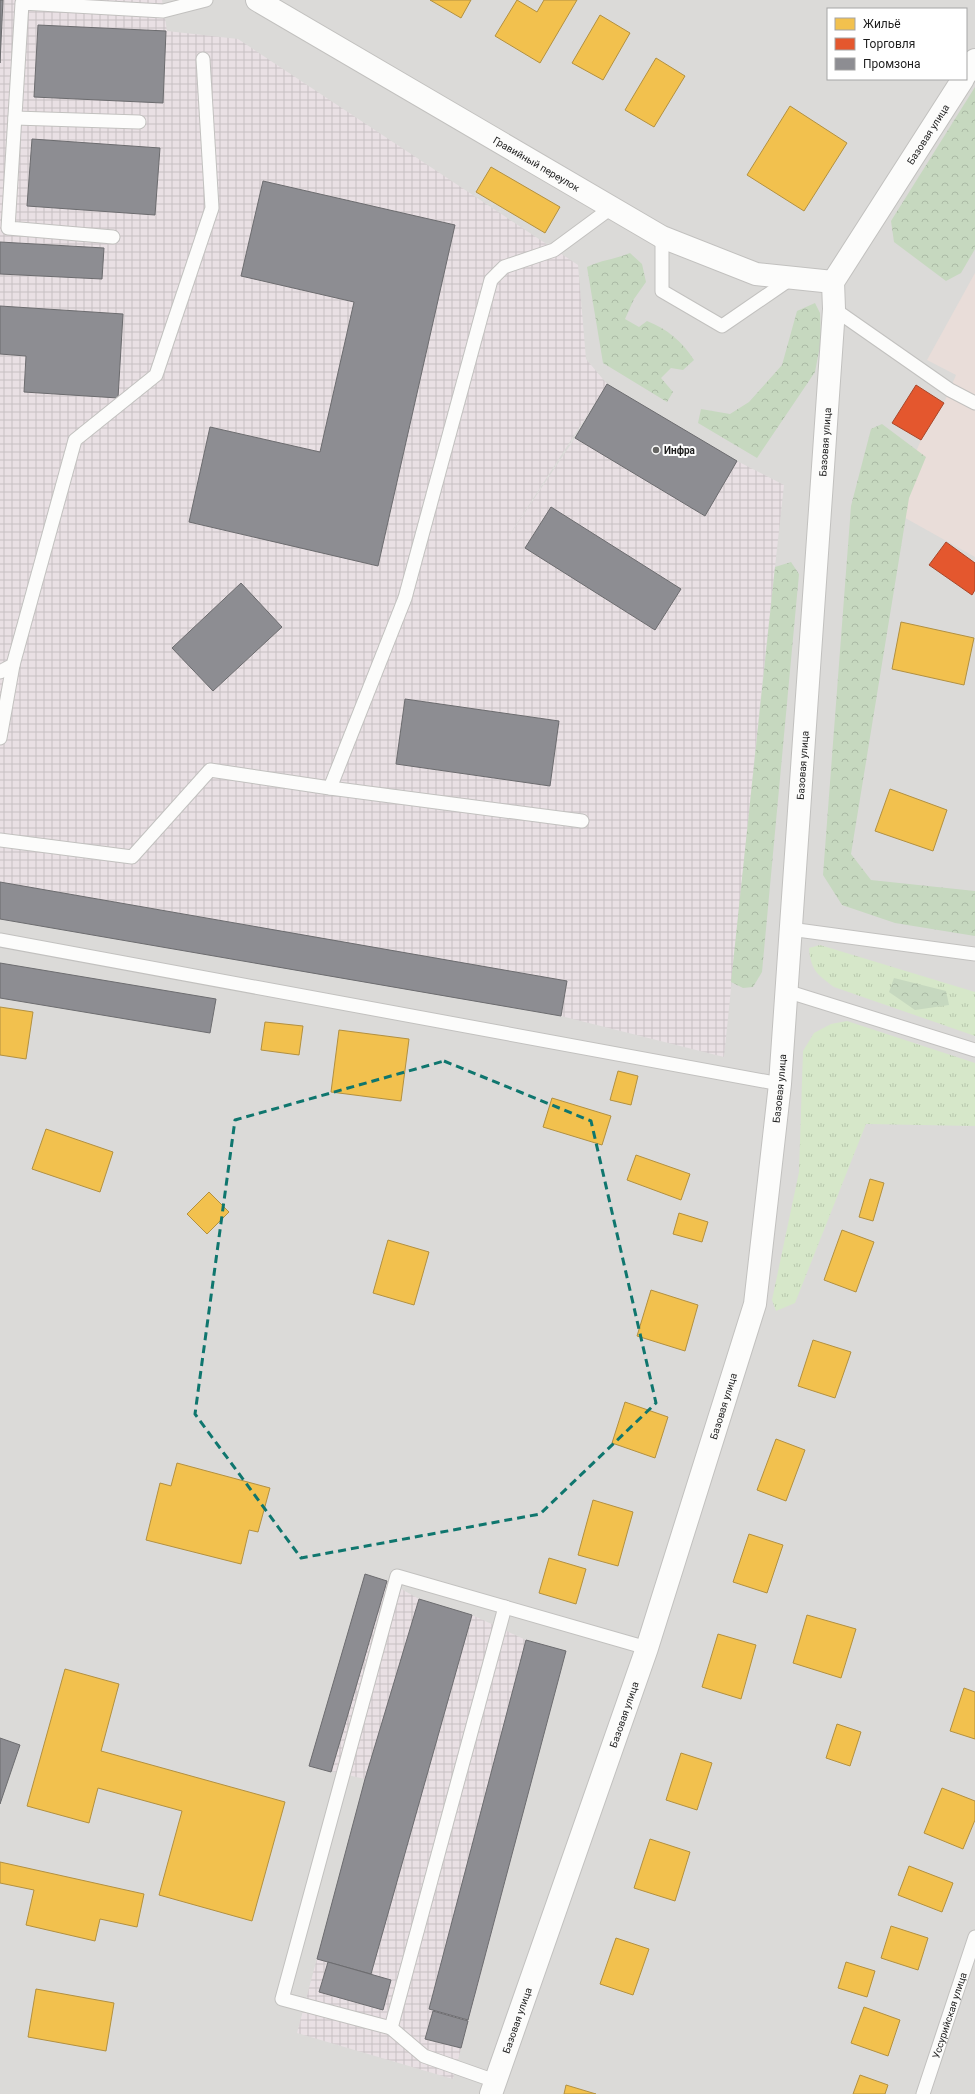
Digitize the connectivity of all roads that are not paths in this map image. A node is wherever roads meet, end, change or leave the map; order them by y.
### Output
1 (206, 0) edge
2 (257, 0) edge
3 (203, 59) dead end
4 (975, 60) edge
5 (967, 72) edge
6 (962, 80) edge
7 (15, 118) junction
8 (139, 122) dead end
9 (610, 208) junction
10 (113, 237) dead end
11 (662, 237) junction
12 (792, 278) junction
13 (833, 282) junction
14 (834, 309) junction
15 (975, 403) edge
16 (12, 665) junction
17 (0, 672) edge
18 (0, 738) edge
19 (330, 788) junction
20 (582, 821) dead end
21 (0, 840) edge
22 (790, 929) junction
23 (0, 940) edge
24 (975, 954) edge
25 (786, 991) junction
26 (975, 1050) edge
27 (780, 1084) junction
28 (506, 1607) junction
29 (647, 1648) junction
30 (975, 1937) edge
31 (391, 2028) junction
32 (493, 2087) edge
33 (923, 2094) edge

1 - 7 lane
2 - 9 street, Гравийный переулок
3 - 16 lane
4 - 5 street
6 - 13 street, Базовая улица
7 - 8 lane
7 - 10 lane
9 - 11 street, Гравийный переулок
9 - 19 lane
11 - 12 street, Гравийный переулок
11 - 12 lane
12 - 13 street, Гравийный переулок
13 - 14 street, Базовая улица
14 - 15 lane
14 - 22 street, Базовая улица
16 - 17 lane
16 - 18 lane
19 - 20 lane
19 - 21 lane
22 - 24 lane
22 - 25 street, Базовая улица
23 - 27 lane
25 - 26 lane
25 - 27 street, Базовая улица
27 - 29 street, Базовая улица
28 - 29 lane
28 - 31 lane
28 - 31 lane
29 - 32 street, Базовая улица
30 - 33 lane, Уссурийская улица
31 - 32 lane

